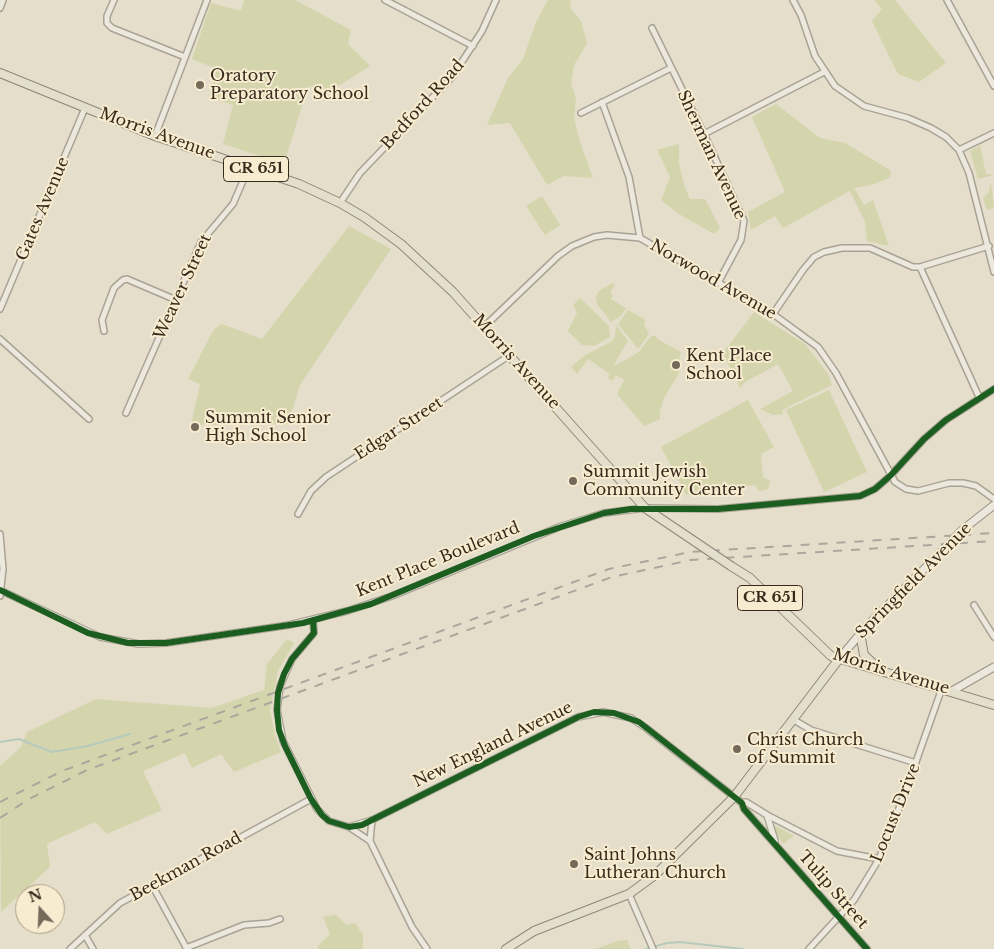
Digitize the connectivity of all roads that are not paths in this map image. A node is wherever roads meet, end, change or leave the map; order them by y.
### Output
1 (3, 0) edge
2 (114, 0) edge
3 (207, 0) edge
4 (385, 0) edge
5 (496, 0) edge
6 (793, 0) edge
7 (947, 0) edge
8 (0, 8) edge
9 (652, 28) dead end
10 (473, 46) junction
11 (185, 58) junction
12 (671, 68) junction
13 (824, 72) junction
14 (0, 73) edge
15 (994, 86) edge
16 (602, 102) junction
17 (85, 108) junction
18 (581, 113) dead end
19 (994, 133) edge
20 (704, 134) junction
21 (155, 136) junction
22 (959, 150) junction
23 (249, 167) junction
24 (340, 203) junction
25 (640, 238) junction
26 (989, 246) junction
27 (920, 268) junction
28 (994, 272) edge
29 (718, 283) junction
30 (176, 300) junction
31 (0, 309) edge
32 (773, 314) junction
33 (485, 326) junction
34 (104, 331) dead end
35 (0, 339) edge
36 (510, 354) junction
37 (994, 389) edge
38 (980, 397) junction
39 (126, 413) dead end
40 (89, 419) dead end
41 (890, 476) junction
42 (994, 499) edge
43 (994, 505) edge
44 (645, 508) junction
45 (298, 514) dead end
46 (0, 534) edge
47 (0, 590) edge
48 (0, 596) edge
49 (974, 605) dead end
50 (313, 620) junction
51 (860, 633) junction
52 (994, 637) edge
53 (839, 659) junction
54 (994, 667) edge
55 (881, 670) junction
56 (942, 688) junction
57 (952, 691) junction
58 (994, 705) edge
59 (794, 720) junction
60 (916, 763) junction
61 (734, 796) junction
62 (311, 799) junction
63 (742, 803) junction
64 (767, 816) junction
65 (372, 820) junction
66 (349, 827) junction
67 (370, 842) junction
68 (778, 848) junction
69 (879, 859) junction
70 (152, 885) junction
71 (629, 894) junction
72 (840, 918) junction
73 (280, 919) dead end
74 (86, 934) junction
75 (652, 946) edge
76 (186, 948) edge
77 (70, 949) edge
78 (93, 949) edge
79 (427, 949) edge
80 (506, 949) edge
81 (809, 949) edge
82 (867, 949) edge

1 - 8 street
2 - 11 street
3 - 11 street
4 - 10 street
5 - 10 street, Bedford Road
6 - 13 street
7 - 15 street
9 - 12 street, Sherman Avenue
10 - 24 street, Bedford Road
11 - 21 street
12 - 16 street
12 - 20 street, Sherman Avenue
13 - 20 street
13 - 22 street
14 - 17 main road, Morris Avenue / CR 651
16 - 18 street
16 - 25 street
17 - 21 main road, Morris Avenue / CR 651
17 - 31 street, Gates Avenue
19 - 22 street
20 - 29 street, Sherman Avenue
21 - 23 main road, Morris Avenue / CR 651
22 - 26 street
23 - 24 main road, Morris Avenue / CR 651
23 - 30 street, Weaver Street
24 - 33 main road, Morris Avenue / CR 651
25 - 29 street, Norwood Avenue
25 - 33 street, Norwood Avenue
26 - 27 street
26 - 28 street
27 - 32 street
27 - 38 street
29 - 32 street, Norwood Avenue
30 - 34 street
30 - 39 street, Weaver Street
32 - 41 street, Norwood Avenue
33 - 36 main road, Morris Avenue / CR 651
35 - 40 street
36 - 44 main road, Morris Avenue / CR 651
36 - 45 street, Edgar Street
37 - 38 street, Kent Place Boulevard
38 - 41 street, Kent Place Boulevard
41 - 42 street
41 - 44 street, Kent Place Boulevard
43 - 51 main road, Springfield Avenue, bridge
44 - 50 street, Kent Place Boulevard
44 - 53 main road, Morris Avenue / CR 651, bridge
46 - 47 street
47 - 48 street
47 - 50 street, Kent Place Boulevard
49 - 52 street
50 - 62 street, bridge
51 - 53 main road, Springfield Avenue
51 - 55 main road
53 - 55 main road, Morris Avenue
53 - 59 main road, Springfield Avenue
54 - 57 main road
55 - 56 main road, Morris Avenue
56 - 57 main road, Morris Avenue
56 - 60 street, Locust Drive
57 - 58 main road, Morris Avenue
59 - 60 street
59 - 61 main road, Springfield Avenue
60 - 69 street, Locust Drive
61 - 63 street, Tulip Street
61 - 65 street, New England Avenue
61 - 71 main road, Springfield Avenue
62 - 66 street
62 - 70 street, Beekman Road
63 - 64 street
63 - 68 street, Tulip Street
64 - 68 street, Tulip Street
64 - 69 street
65 - 66 street, New England Avenue
65 - 67 street
66 - 67 street
67 - 79 street
68 - 72 street, Tulip Street
69 - 72 street, Locust Drive
70 - 74 street, Beekman Road
70 - 76 street
71 - 75 street
71 - 80 main road, Springfield Avenue
72 - 81 street, Locust Drive
72 - 82 street, Tulip Street
73 - 76 street
74 - 77 street, Beekman Road
74 - 78 street

